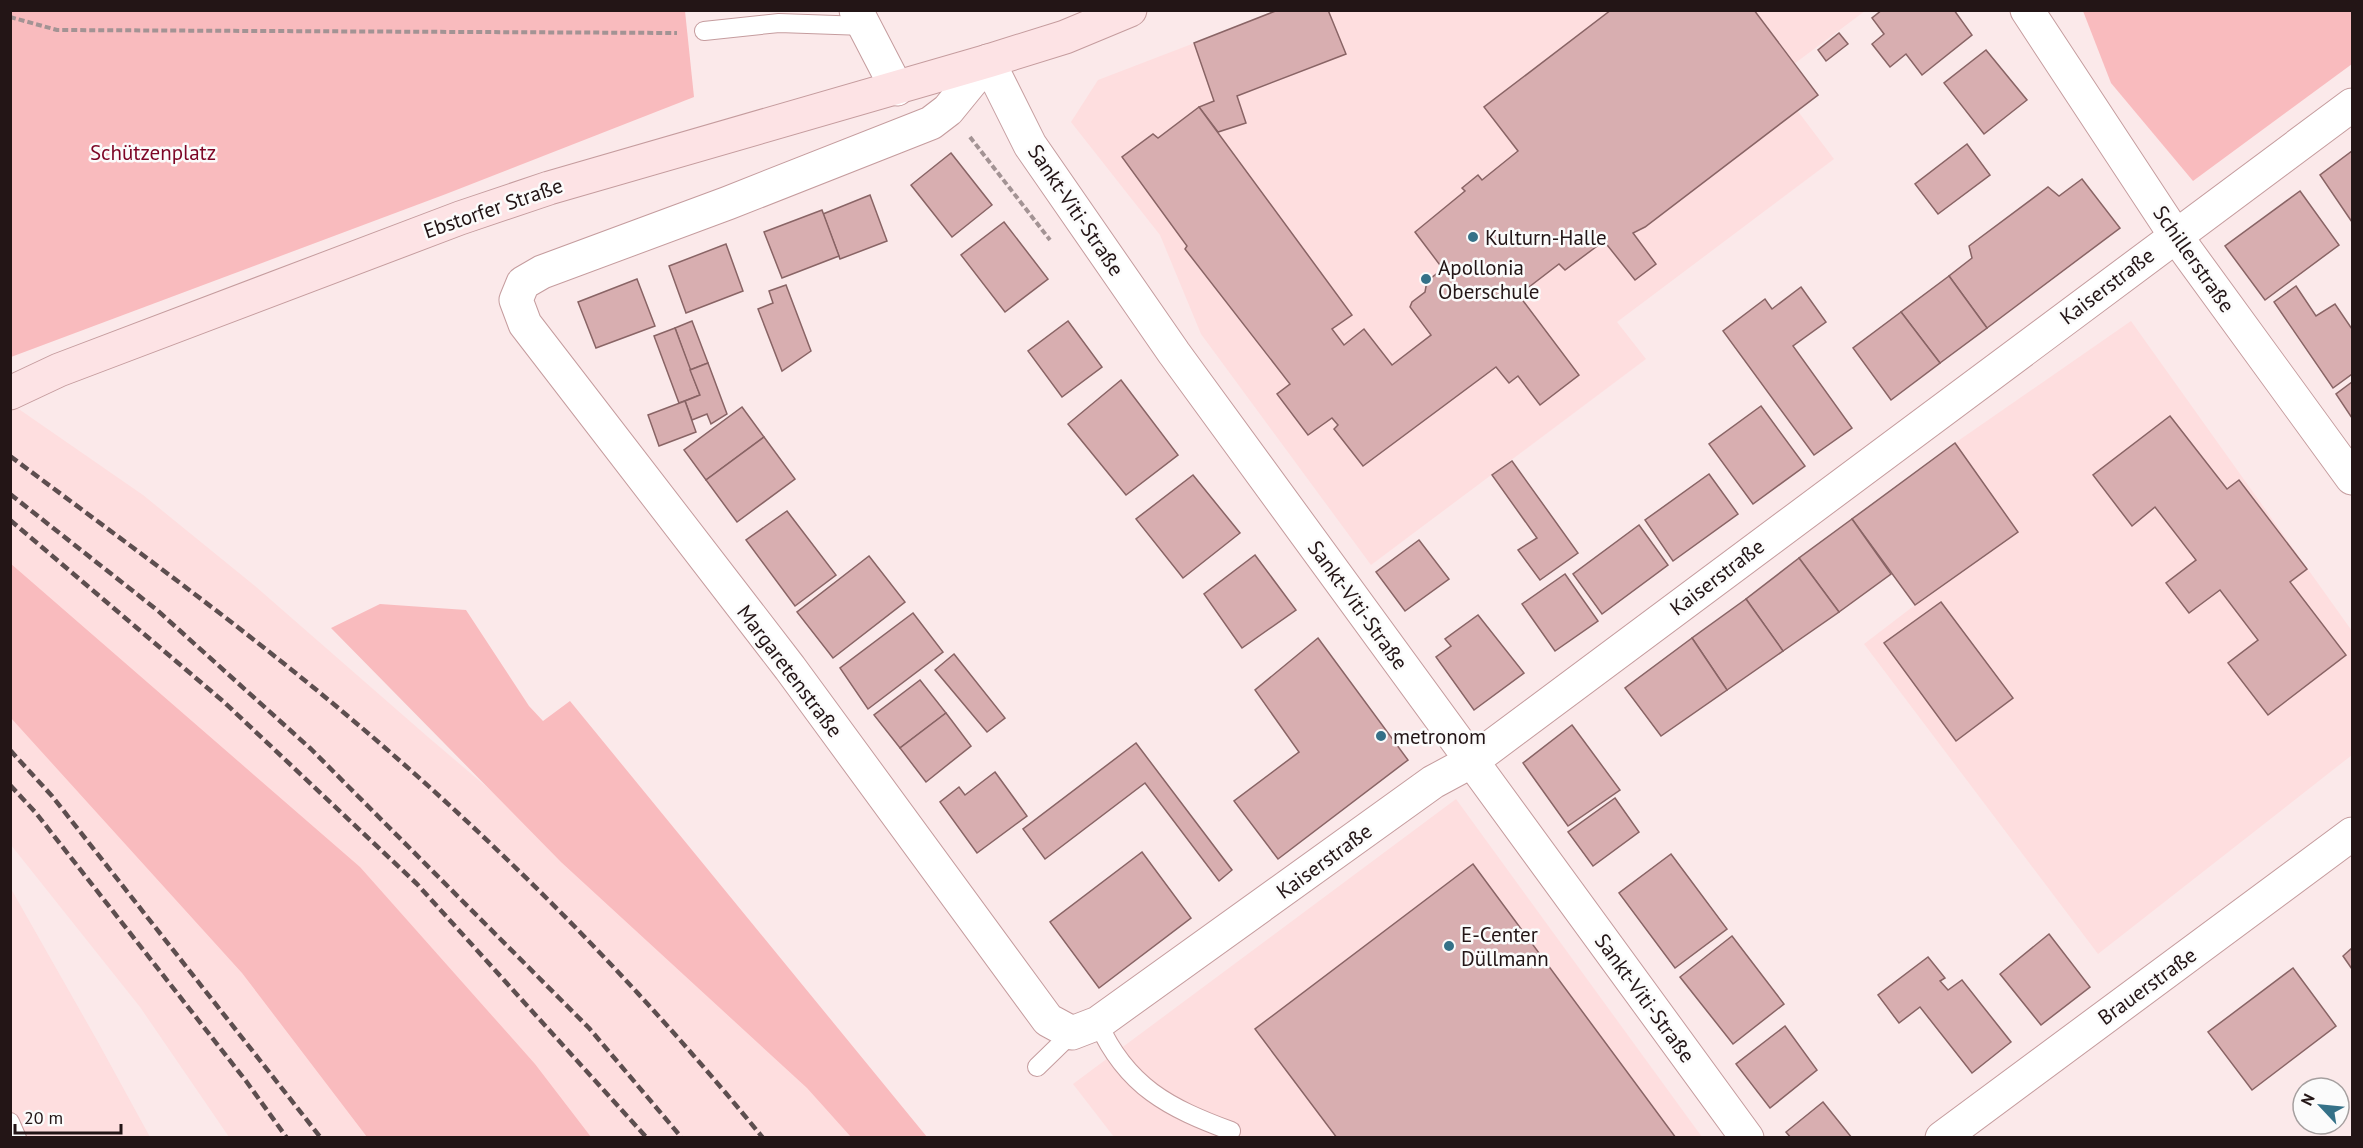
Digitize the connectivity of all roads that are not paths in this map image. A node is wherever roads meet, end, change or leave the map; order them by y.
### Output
1 (1130, 10) edge
2 (860, 18) edge
3 (2037, 18) edge
4 (704, 31) road end
5 (988, 61) junction
6 (897, 89) junction
7 (2352, 105) edge
8 (2175, 235) junction
9 (10, 393) edge
10 (2352, 478) edge
11 (1472, 761) junction
12 (2352, 834) edge
13 (1085, 1028) junction
14 (1037, 1066) dead end
15 (10, 1122) edge
16 (1231, 1131) dead end
17 (17, 1137) edge
18 (1747, 1137) edge
19 (1942, 1137) edge

1 - 5 main road, Ebstorfer Straße
2 - 4 lane
2 - 6 street
3 - 8 street, Schillerstraße
5 - 6 main road, Ebstorfer Straße
5 - 11 street, Sankt-Viti-Straße
5 - 13 street, Margaretenstraße
6 - 9 main road, Ebstorfer Straße
7 - 8 street, Kaiserstraße
8 - 10 street, Schillerstraße
8 - 11 street, Kaiserstraße
11 - 13 street, Kaiserstraße
11 - 18 street, Sankt-Viti-Straße
12 - 19 street, Brauerstraße
13 - 14 lane
13 - 16 lane
15 - 17 lane

